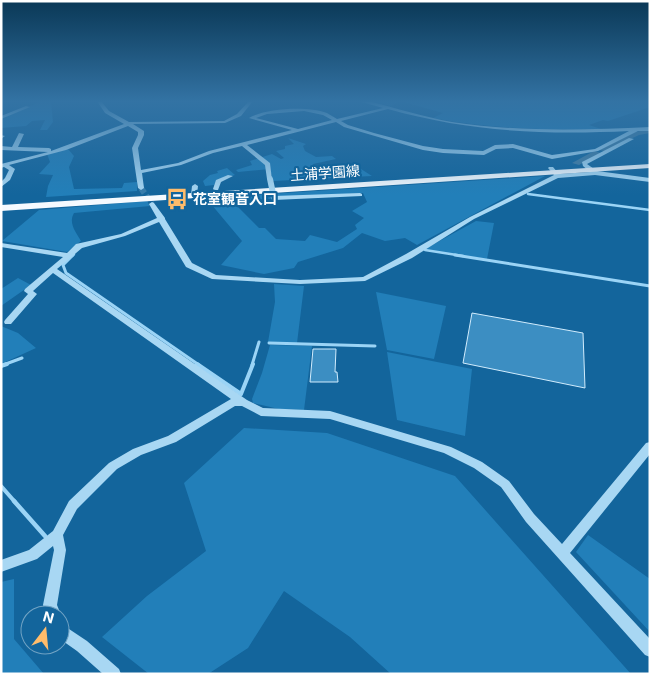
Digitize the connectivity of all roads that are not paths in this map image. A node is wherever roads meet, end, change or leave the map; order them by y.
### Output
1 (105, 132) edge
2 (141, 132) edge
3 (287, 132) edge
4 (368, 132) edge
5 (631, 132) edge
6 (650, 133) edge
7 (21, 134) dead end
8 (244, 145) junction
9 (11, 149) junction
10 (59, 150) junction
11 (596, 150) junction
12 (3, 151) edge
13 (604, 153) junction
14 (650, 161) edge
15 (4, 166) edge
16 (650, 166) edge
17 (590, 170) junction
18 (139, 172) junction
19 (554, 172) junction
20 (230, 176) dead end
21 (650, 180) edge
22 (1, 185) edge
23 (141, 188) tunnel mouth
24 (216, 189) junction
25 (194, 190) junction
26 (360, 195) dead end
27 (152, 204) tunnel mouth
28 (2, 207) edge
29 (162, 218) junction
30 (1, 245) edge
31 (67, 255) junction
32 (54, 270) junction
33 (8, 322) dead end
34 (244, 403) junction
35 (650, 446) edge
36 (57, 535) junction
37 (563, 553) junction
38 (1, 566) edge
39 (50, 605) edge
40 (70, 637) edge
41 (650, 650) edge
42 (114, 674) edge

1 - 10 street
2 - 18 street
3 - 8 street
4 - 11 street
5 - 11 street
6 - 13 street
7 - 9 street
8 - 18 street
8 - 26 street, bridge
9 - 10 street
9 - 12 street
10 - 15 street
11 - 13 street
13 - 17 street
14 - 17 main road, 土浦学園線
15 - 22 street
16 - 17 main road, 土浦学園線
17 - 19 main road, 土浦学園線
17 - 21 street
18 - 23 street
19 - 24 main road, 土浦学園線
19 - 25 main road, 土浦学園線
19 - 29 street
20 - 24 street
24 - 25 main road, 土浦学園線
25 - 28 main road, 土浦学園線
27 - 29 street
29 - 31 street
30 - 31 street
31 - 32 street
32 - 33 street
32 - 34 street
34 - 36 street
34 - 37 street
35 - 37 street
36 - 38 street
36 - 39 street
37 - 41 street
40 - 42 street

